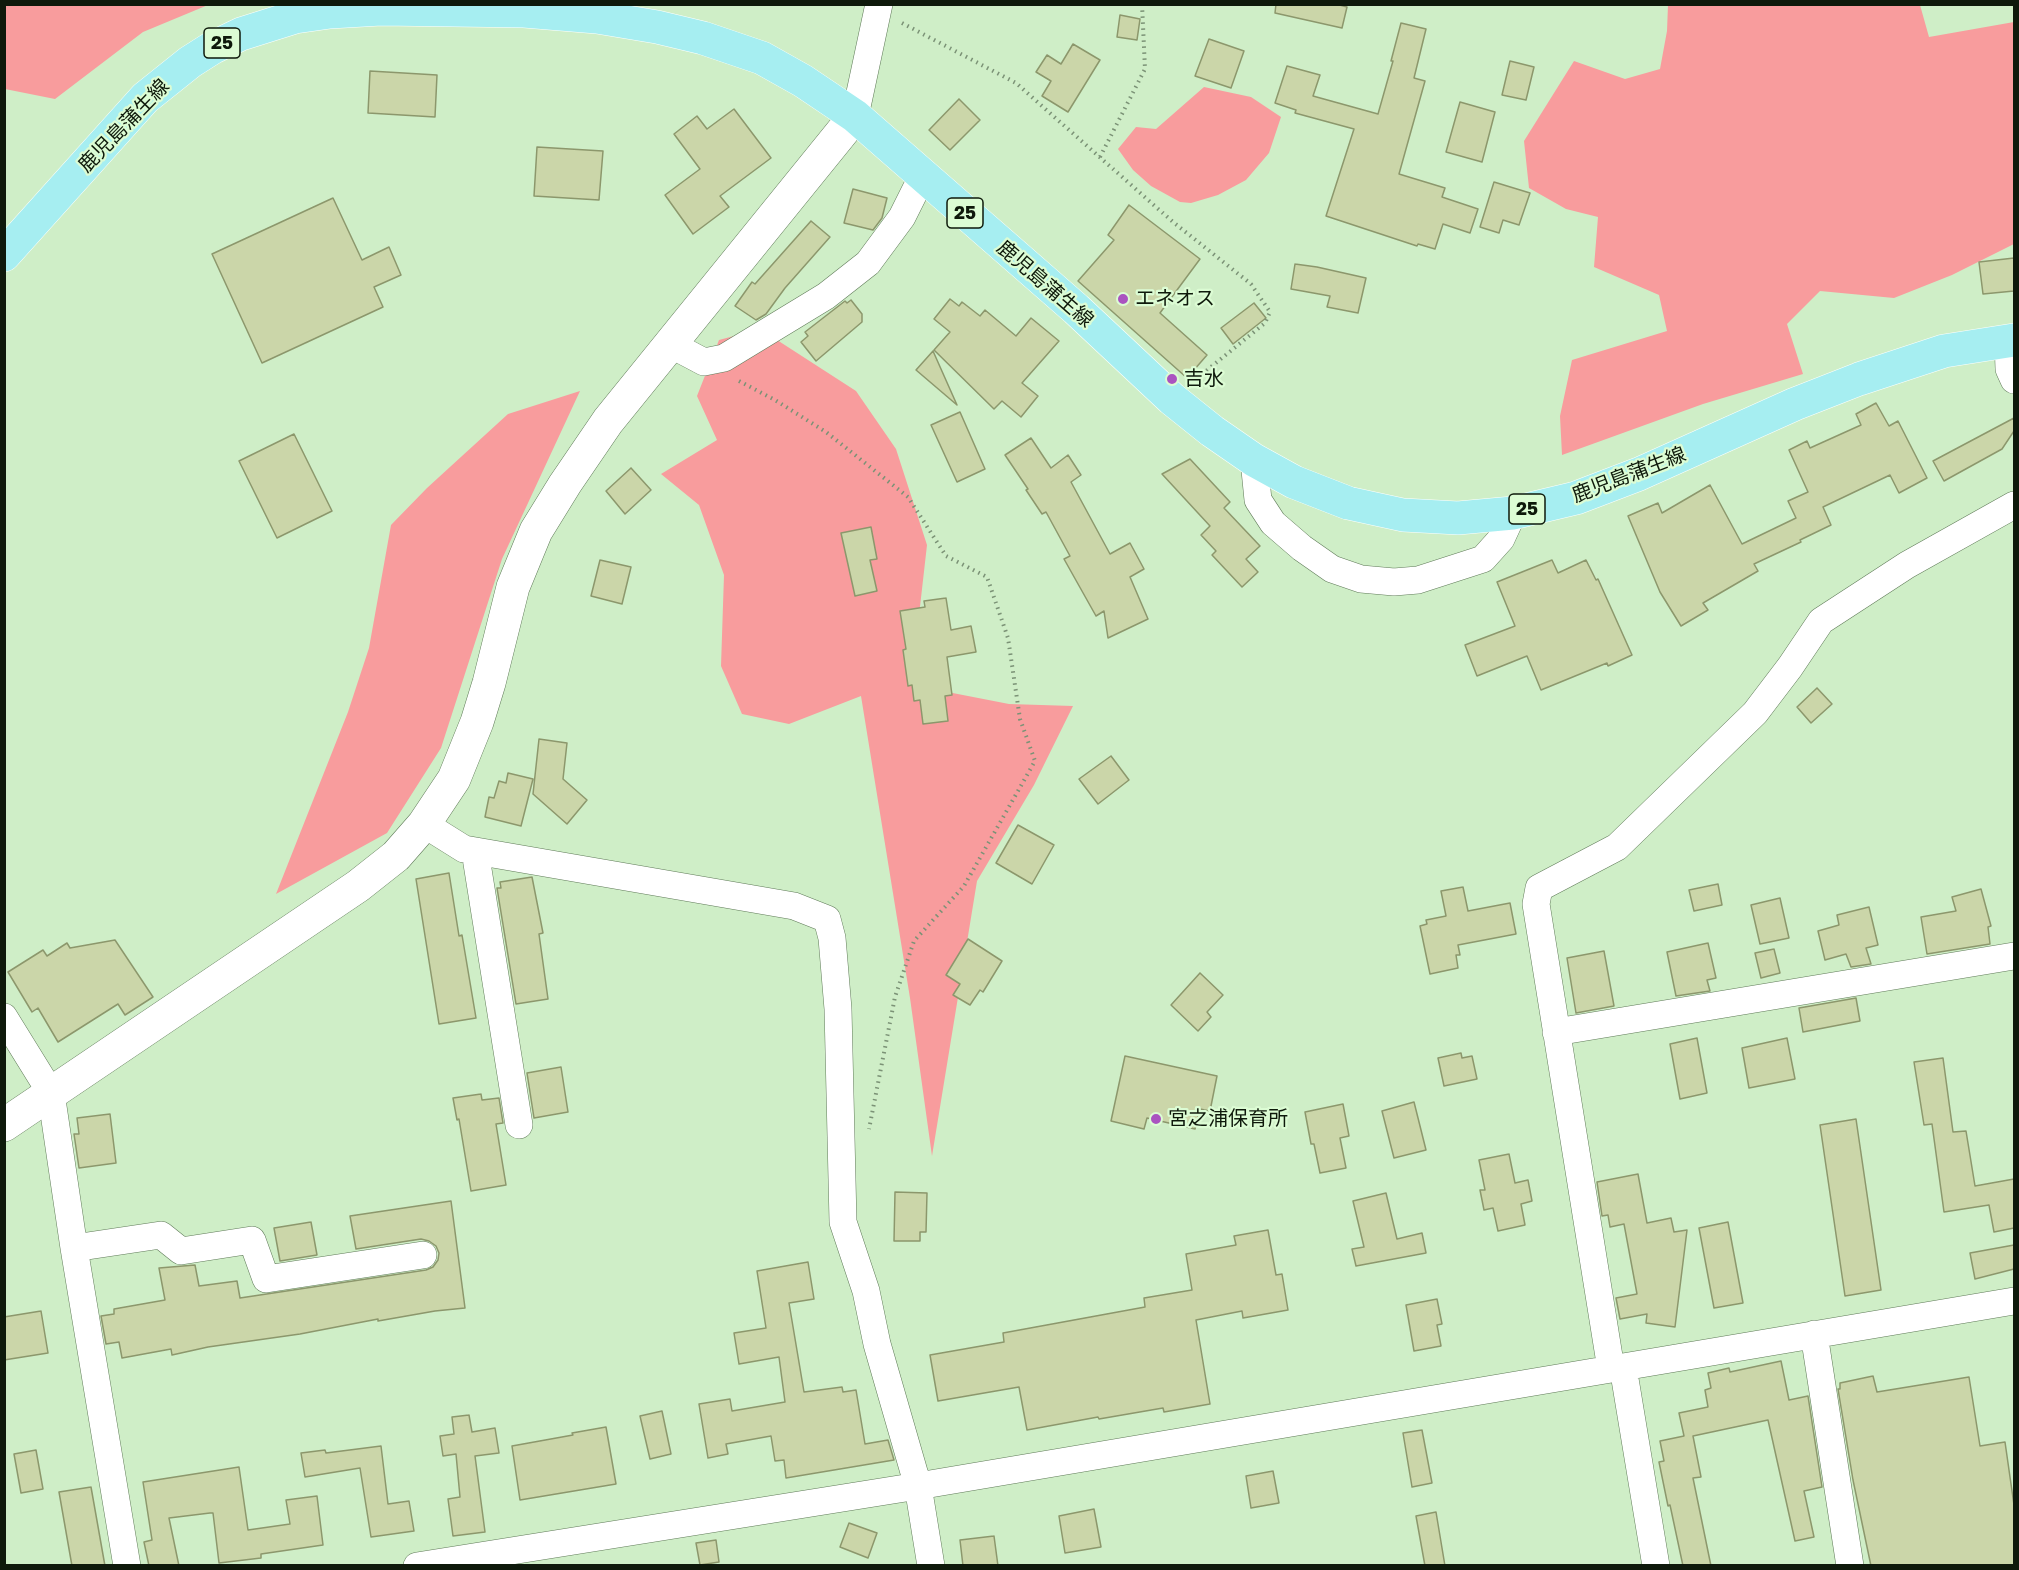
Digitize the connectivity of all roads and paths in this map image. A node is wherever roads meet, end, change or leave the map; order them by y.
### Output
1 (1142, 4) edge
2 (879, 8) edge
3 (855, 116) junction
4 (1100, 157) junction
5 (922, 177) junction
6 (4, 255) edge
7 (2012, 340) edge
8 (670, 344) junction
9 (704, 362) junction
10 (2014, 380) edge
11 (1172, 399) junction
12 (1254, 460) junction
13 (2014, 505) edge
14 (1513, 513) junction
15 (424, 824) junction
16 (475, 851) junction
17 (2014, 956) edge
18 (4, 1017) edge
19 (1556, 1032) junction
20 (51, 1093) junction
21 (4, 1125) edge
22 (519, 1125) dead end
23 (867, 1138) dead end
24 (74, 1248) junction
25 (423, 1255) dead end
26 (2014, 1300) edge
27 (1814, 1334) junction
28 (1617, 1368) junction
29 (918, 1486) junction
30 (127, 1566) edge
31 (417, 1566) edge
32 (931, 1566) edge
33 (1656, 1566) edge
34 (1850, 1566) edge

1 - 4 path
2 - 3 street
2 - 4 path
3 - 5 main road, 鹿児島蒲生線 / 25
3 - 6 main road, 鹿児島蒲生線 / 25
3 - 8 street
4 - 11 path
5 - 9 street
5 - 11 main road, 鹿児島蒲生線 / 25
7 - 10 street
7 - 14 main road, 鹿児島蒲生線 / 25
8 - 9 street
8 - 15 street
9 - 23 path
11 - 12 main road, 鹿児島蒲生線 / 25
12 - 14 main road, 鹿児島蒲生線 / 25
12 - 14 street
13 - 19 street
15 - 16 street
15 - 20 street
16 - 22 street
16 - 29 street
17 - 19 street
18 - 20 street
19 - 28 street
20 - 21 street
20 - 24 street
24 - 25 street
24 - 30 street
26 - 27 street
27 - 28 street
27 - 34 street
28 - 29 street
28 - 33 street
29 - 31 street
29 - 32 street

